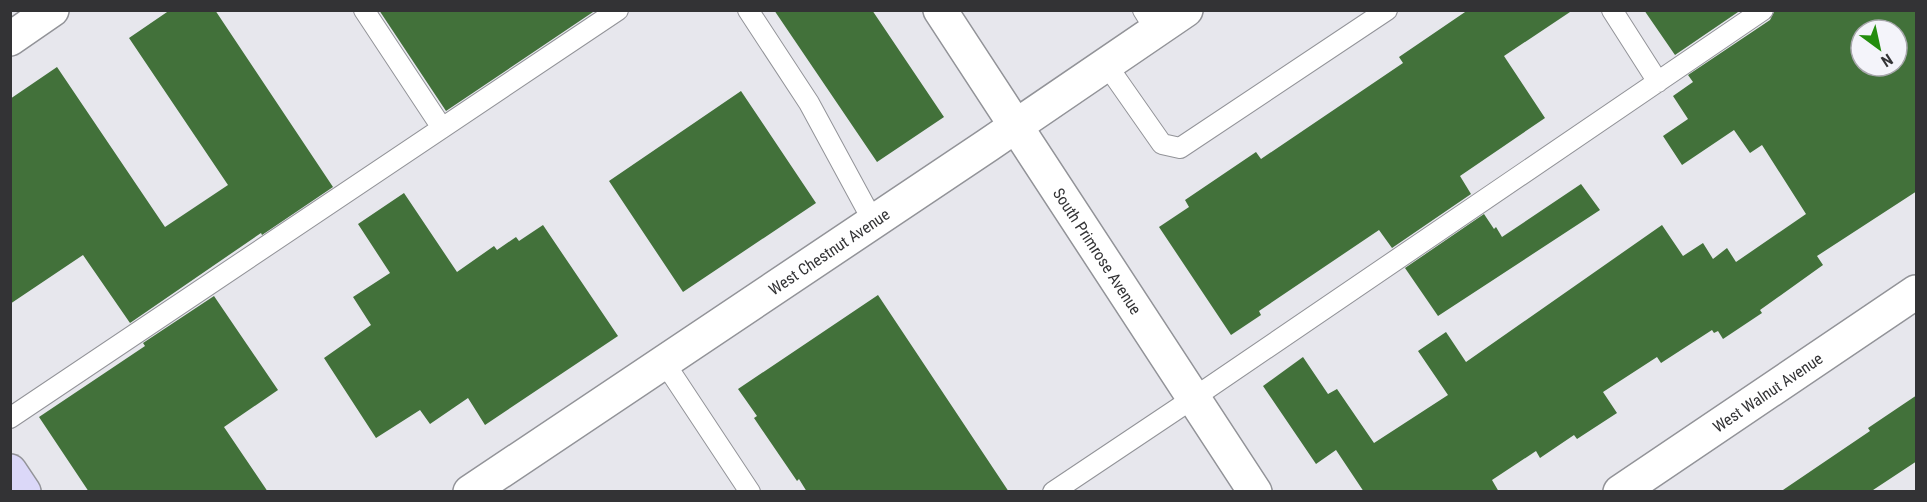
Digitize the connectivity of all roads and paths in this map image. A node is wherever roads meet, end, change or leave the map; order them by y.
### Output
1 (52, 10) edge
2 (364, 10) edge
3 (618, 10) edge
4 (748, 10) edge
5 (940, 10) edge
6 (1186, 10) edge
7 (1387, 10) edge
8 (1612, 10) edge
9 (1763, 10) edge
10 (1150, 21) edge
11 (10, 39) edge
12 (1106, 64) junction
13 (1658, 82) junction
14 (1017, 126) junction
15 (442, 128) junction
16 (873, 221) junction
17 (1917, 292) edge
18 (664, 362) junction
19 (1192, 399) junction
20 (10, 417) edge
21 (10, 471) edge
22 (24, 492) edge
23 (470, 492) edge
24 (750, 492) edge
25 (1053, 492) edge
26 (1255, 492) edge
27 (1620, 492) edge

1 - 11 street
2 - 15 lane
3 - 15 lane
4 - 16 lane
5 - 14 street, South Primrose Avenue
6 - 10 street, West Chestnut Avenue
7 - 12 lane
8 - 13 lane
9 - 13 lane
10 - 12 street, West Chestnut Avenue
12 - 14 street, West Chestnut Avenue
13 - 19 lane
14 - 16 street, West Chestnut Avenue
14 - 19 street, South Primrose Avenue
15 - 20 lane
16 - 18 street, West Chestnut Avenue
17 - 27 street, West Walnut Avenue
18 - 23 street, West Chestnut Avenue
18 - 24 lane
19 - 25 lane
19 - 26 street, South Primrose Avenue
21 - 22 main road

